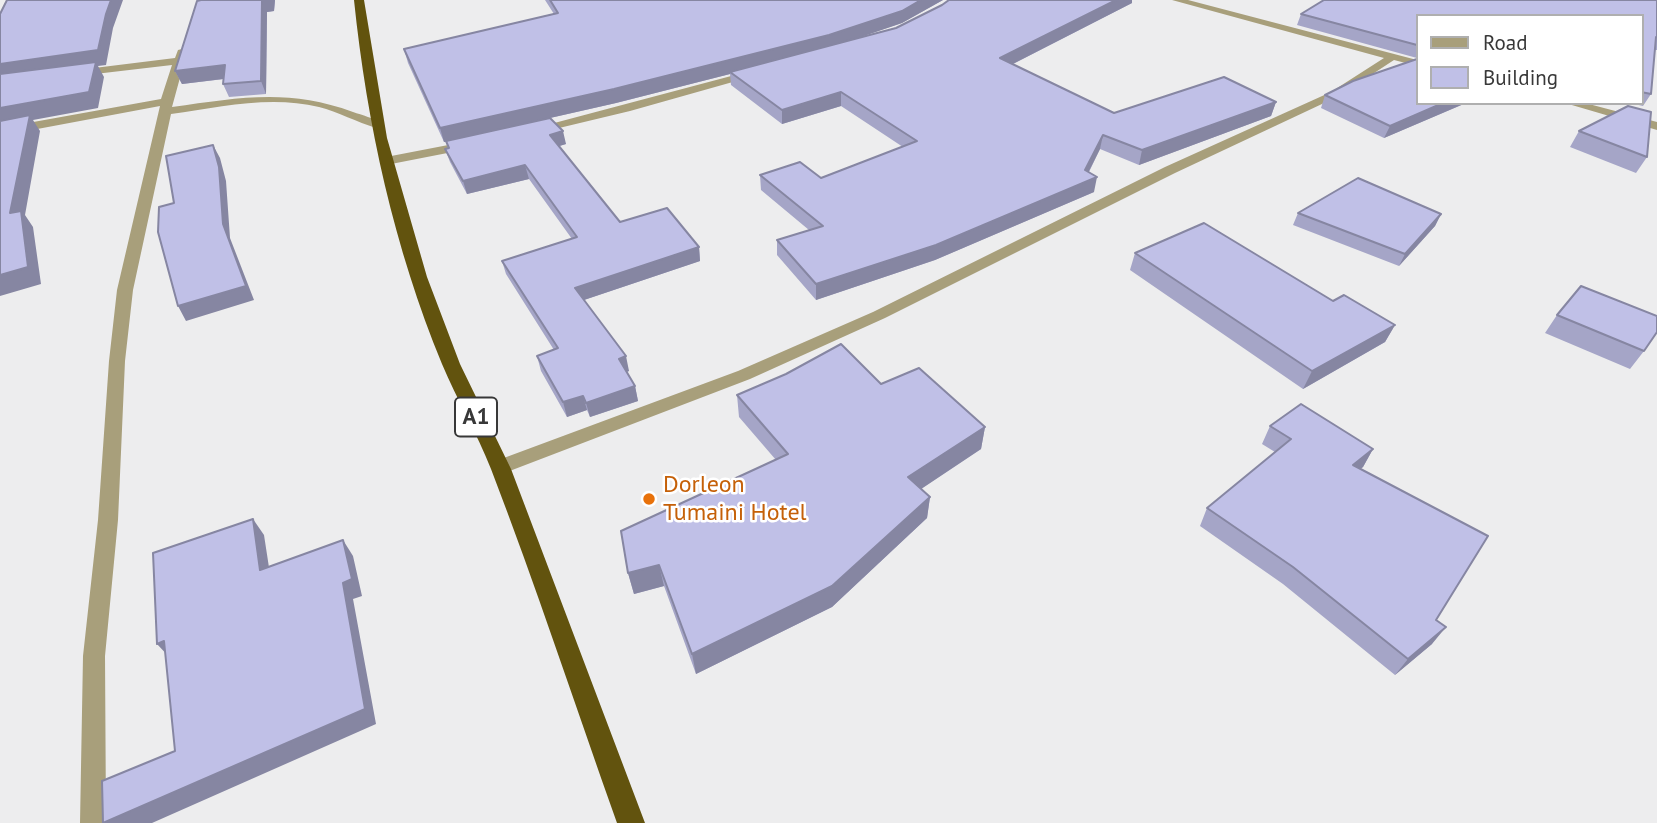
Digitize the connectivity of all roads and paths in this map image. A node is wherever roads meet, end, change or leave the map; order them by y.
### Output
1 (359, 0) edge
2 (1177, 0) edge
3 (187, 37) edge
4 (1392, 57) junction
5 (179, 61) junction
6 (1416, 64) edge
7 (763, 71) edge
8 (60, 75) edge
9 (1578, 105) edge
10 (166, 106) junction
11 (376, 124) junction
12 (1657, 126) edge
13 (0, 132) edge
14 (516, 134) edge
15 (478, 143) edge
16 (386, 161) junction
17 (500, 467) junction
18 (93, 823) edge
19 (631, 823) edge

1 - 11 highway, A1
2 - 4 street
3 - 5 street
4 - 6 street
4 - 17 street
5 - 8 street
5 - 10 street
7 - 14 street
9 - 12 street
10 - 11 street
10 - 13 street
10 - 18 street
11 - 16 highway, A1
15 - 16 street
16 - 17 highway, A1
17 - 19 highway, A1

